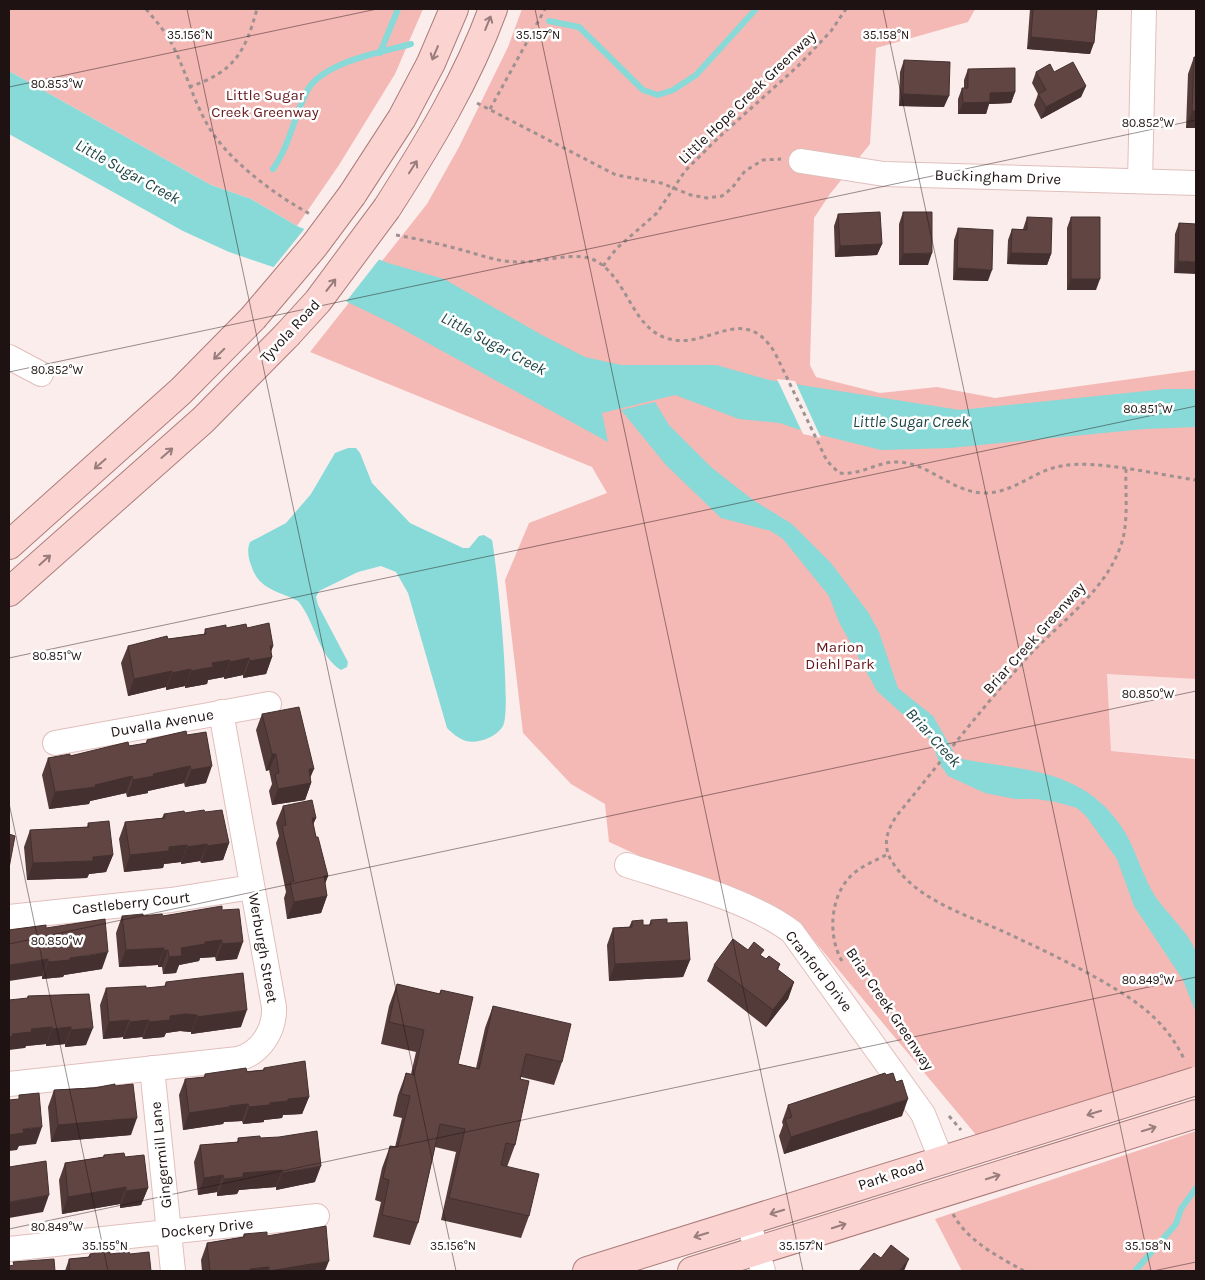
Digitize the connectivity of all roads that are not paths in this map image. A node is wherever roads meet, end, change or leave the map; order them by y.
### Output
1 (454, 9) edge
2 (493, 9) edge
3 (1144, 9) edge
4 (801, 161) road end
5 (1140, 181) junction
6 (1196, 183) edge
7 (9, 357) edge
8 (41, 374) dead end
9 (9, 545) edge
10 (9, 592) edge
11 (269, 704) dead end
12 (221, 712) junction
13 (55, 743) dead end
14 (627, 865) dead end
15 (252, 887) junction
16 (9, 917) edge
17 (152, 1068) junction
18 (1185, 1077) edge
19 (9, 1084) edge
20 (1190, 1116) edge
21 (941, 1159) junction
22 (317, 1216) dead end
23 (748, 1221) junction
24 (169, 1232) junction
25 (9, 1250) edge
26 (760, 1261) edge
27 (173, 1271) edge
28 (587, 1271) edge
29 (692, 1271) edge

1 -> 9 main road, bridge
10 -> 2 main road, Tyvola Road, bridge
3 - 5 street
4 - 5 street, Buckingham Drive
5 - 6 street, Buckingham Drive
7 - 8 street
11 - 12 street, Duvalla Avenue
12 - 13 street, Duvalla Avenue
12 - 15 street, Werburgh Street
14 - 21 street, Cranford Drive
15 - 16 street, Castleberry Court
15 - 17 street, Werburgh Street
17 - 19 street, Werburgh Street
17 - 24 street, Gingermill Lane
18 -> 21 main road, Park Road
26 -> 20 main road
21 -> 23 main road, Park Road
22 - 24 street, Dockery Drive
23 - 26 street
23 -> 28 main road, Park Road
24 - 25 street, Dockery Drive
24 - 27 street, Gingermill Lane
26 - 29 main road

